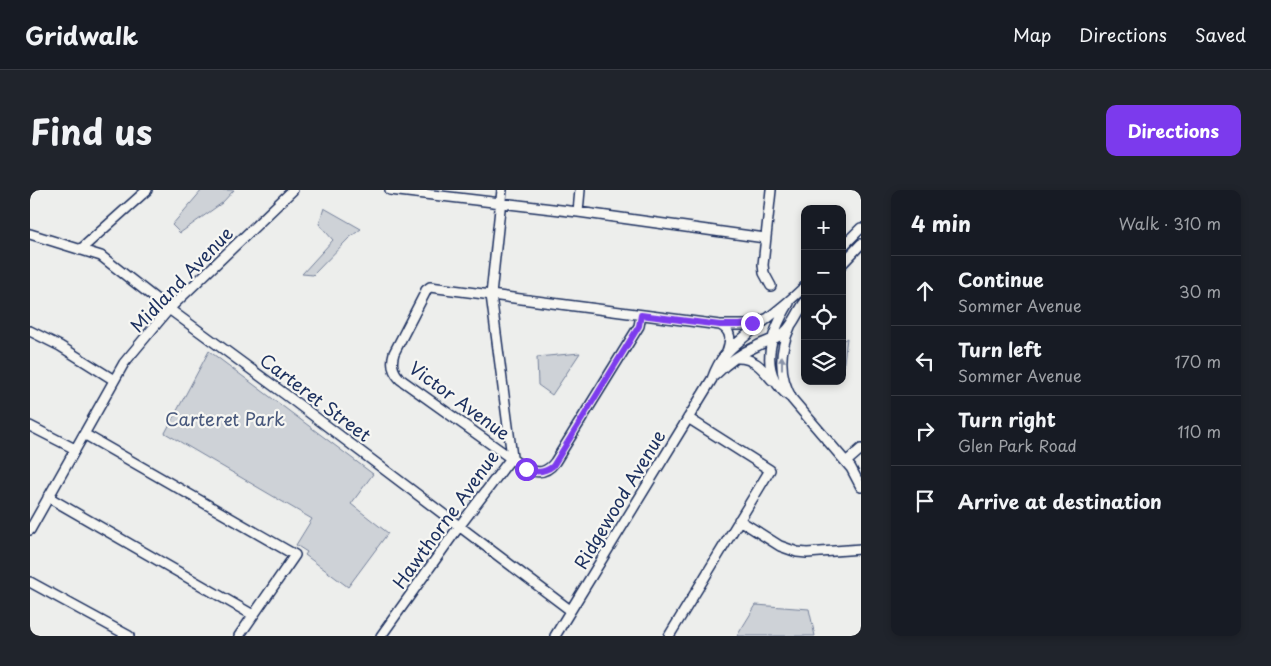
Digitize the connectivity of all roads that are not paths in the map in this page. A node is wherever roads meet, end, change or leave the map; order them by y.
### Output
1 (147, 190) edge
2 (293, 190) edge
3 (390, 190) edge
4 (502, 190) edge
5 (580, 190) edge
6 (771, 190) edge
7 (424, 192) edge
8 (500, 203) junction
9 (578, 212) junction
10 (861, 228) edge
11 (30, 234) edge
12 (765, 238) junction
13 (846, 243) edge
14 (861, 244) edge
15 (80, 250) junction
16 (846, 260) edge
17 (771, 286) dead end
18 (801, 290) edge
19 (492, 295) junction
20 (794, 297) junction
21 (169, 308) junction
22 (801, 308) edge
23 (641, 315) junction
24 (766, 319) junction
25 (720, 325) junction
26 (790, 327) junction
27 (30, 331) edge
28 (772, 339) junction
29 (727, 352) junction
30 (736, 358) junction
31 (712, 379) junction
32 (114, 380) junction
33 (778, 387) junction
34 (792, 398) junction
35 (688, 418) junction
36 (30, 426) edge
37 (84, 434) junction
38 (75, 450) junction
39 (861, 450) edge
40 (511, 458) junction
41 (846, 462) junction
42 (861, 486) edge
43 (48, 497) junction
44 (739, 520) junction
45 (459, 526) junction
46 (30, 530) edge
47 (861, 548) edge
48 (30, 582) edge
49 (570, 610) junction
50 (253, 615) junction
51 (129, 636) edge
52 (239, 636) edge
53 (381, 636) edge
54 (555, 636) edge
55 (669, 636) edge

1 - 15 street
2 - 21 street, Midland Avenue
3 - 7 street
4 - 8 street, Hawthorne Avenue
5 - 9 street
6 - 12 street
7 - 8 street
8 - 9 street
8 - 19 street, Hawthorne Avenue
9 - 12 street
10 - 13 street
11 - 15 street, Carteret Street
12 - 17 street
14 - 16 street
15 - 21 street, Carteret Street
18 - 20 street
19 - 23 street
19 - 40 street, Hawthorne Avenue
19 - 40 street, Victor Avenue
20 - 24 street
20 - 28 street
21 - 32 street, Midland Avenue
21 - 45 street, Carteret Street
22 - 26 street
23 - 25 street
23 - 40 street
24 - 25 street
24 - 29 street
25 - 29 street
26 - 28 street
34 -> 26 street
27 - 32 street
28 - 30 street
28 - 33 street
29 - 31 street
30 - 31 street
30 - 33 street
31 - 35 street, Ridgewood Avenue
32 - 37 street, Midland Avenue
33 - 34 street
34 - 41 street
35 - 44 street
35 - 49 street, Ridgewood Avenue
36 - 38 street
37 - 38 street, Midland Avenue
37 - 50 street
38 - 43 street, Midland Avenue
39 - 41 street
40 - 45 street, Hawthorne Avenue
41 - 42 street
43 - 46 street, Midland Avenue
43 - 50 street
44 - 47 street
44 - 55 street
45 - 49 street, Carteret Street
45 - 53 street, Hawthorne Avenue
48 - 51 street
49 - 54 street, Ridgewood Avenue
50 - 52 street

